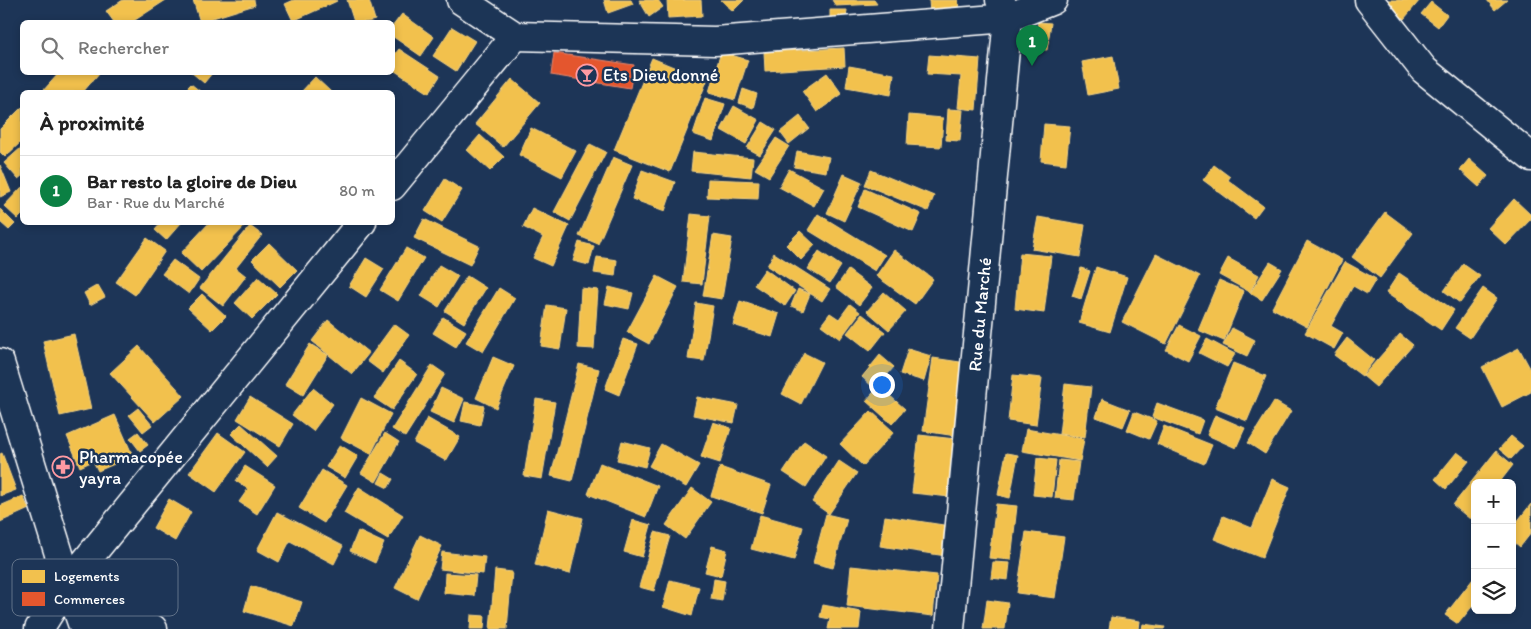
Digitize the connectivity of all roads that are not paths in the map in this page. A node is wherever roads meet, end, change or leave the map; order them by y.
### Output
1 (461, 0) edge
2 (1053, 0) edge
3 (1369, 0) edge
4 (1004, 9) edge
5 (515, 36) junction
6 (1531, 157) edge
7 (395, 182) edge
8 (360, 225) edge
9 (0, 363) edge
10 (61, 559) edge
11 (88, 559) edge
12 (47, 616) edge
13 (82, 622) edge
14 (39, 629) edge
15 (153, 629) edge
16 (950, 629) edge

1 - 5 street
2 - 4 street
3 - 6 street
4 - 5 street
4 - 16 street, Rue du Marché
5 - 7 street
8 - 11 street
9 - 10 street
12 - 14 street
13 - 15 street

